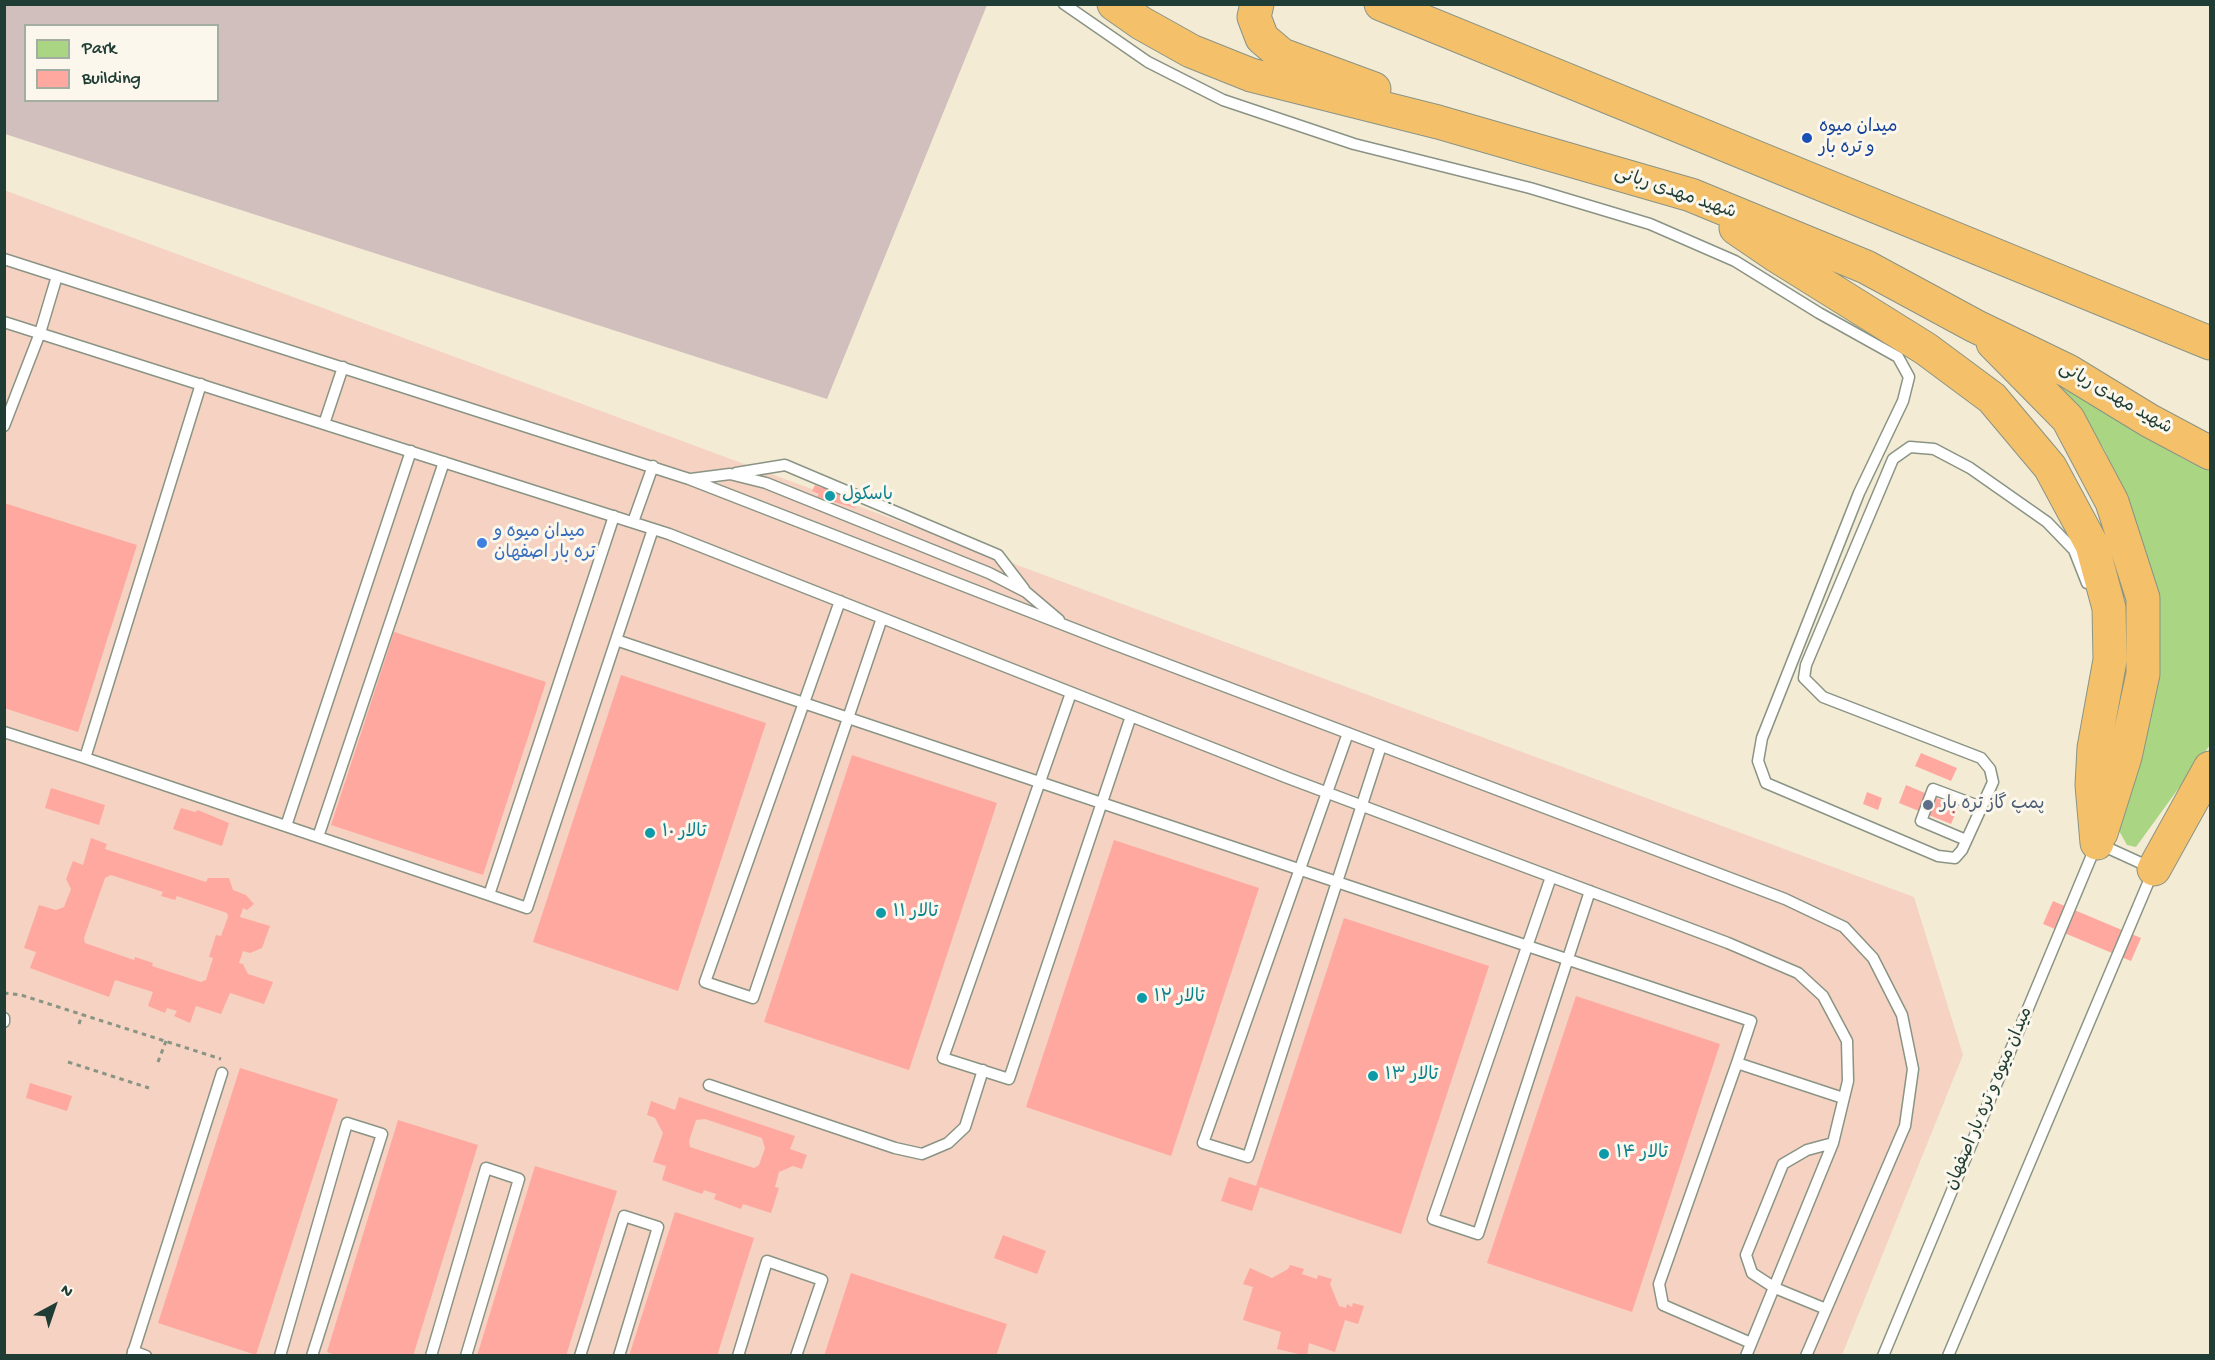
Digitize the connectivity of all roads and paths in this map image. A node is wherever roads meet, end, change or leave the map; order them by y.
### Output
1 (1064, 4) edge
2 (1114, 4) edge
3 (1257, 4) edge
4 (1381, 4) edge
5 (1438, 122) junction
6 (1691, 195) junction
7 (4, 259) edge
8 (57, 276) junction
9 (6, 325) edge
10 (1975, 326) junction
11 (40, 333) junction
12 (2211, 343) edge
13 (343, 367) junction
14 (201, 384) junction
15 (324, 424) junction
16 (4, 426) edge
17 (411, 451) junction
18 (2211, 453) edge
19 (444, 462) junction
20 (652, 466) junction
21 (730, 474) junction
22 (689, 479) junction
23 (614, 516) junction
24 (633, 522) junction
25 (653, 529) junction
26 (1026, 592) junction
27 (2093, 599) dead end
28 (840, 601) junction
29 (882, 618) junction
30 (1066, 626) junction
31 (2098, 639) dead end
32 (616, 640) junction
33 (1071, 693) junction
34 (2102, 702) junction
35 (804, 703) junction
36 (1131, 716) junction
37 (848, 718) junction
38 (4, 732) edge
39 (1348, 733) junction
40 (1381, 746) junction
41 (85, 758) junction
42 (2211, 768) edge
43 (1040, 783) junction
44 (1326, 792) junction
45 (1102, 803) junction
46 (1360, 805) junction
47 (1982, 807) junction
48 (286, 826) junction
49 (318, 837) junction
50 (1966, 840) junction
51 (2097, 843) junction
52 (2154, 869) junction
53 (1299, 870) junction
54 (1551, 877) junction
55 (1336, 882) junction
56 (1590, 891) junction
57 (489, 895) junction
58 (1528, 946) junction
59 (1568, 960) junction
60 (4, 993) edge
61 (82, 1015) junction
62 (79, 1024) dead end
63 (165, 1041) junction
64 (68, 1062) dead end
65 (158, 1062) dead end
66 (1737, 1064) junction
67 (982, 1070) junction
68 (222, 1073) joint
69 (709, 1085) dead end
70 (149, 1088) dead end
71 (1843, 1098) junction
72 (1833, 1143) junction
73 (1775, 1288) junction
74 (1826, 1309) junction
75 (1751, 1342) junction
76 (132, 1353) edge
77 (280, 1354) edge
78 (146, 1356) edge
79 (293, 1356) edge
80 (312, 1356) edge
81 (431, 1356) edge
82 (466, 1356) edge
83 (580, 1356) edge
84 (619, 1356) edge
85 (738, 1356) edge
86 (796, 1356) edge
87 (1746, 1356) edge
88 (1806, 1356) edge
89 (1883, 1356) edge
90 (1948, 1356) edge

1 - 50 lane
2 - 5 highway, شهید مهدی ربانی
3 - 5 highway
4 - 12 highway
5 - 6 highway, شهید مهدی ربانی
6 - 10 highway, شهید مهدی ربانی
6 - 34 highway
7 - 8 lane
8 - 11 lane
8 - 13 lane
9 - 11 lane
10 - 18 highway, شهید مهدی ربانی
10 - 51 highway
11 - 14 lane
11 - 16 lane
13 - 15 lane
13 - 20 lane
14 - 15 lane
14 - 41 lane
15 - 17 lane
17 - 19 lane
17 - 48 lane
19 - 23 lane
19 - 49 lane
20 - 22 lane
20 - 24 lane
21 - 22 lane
21 - 26 lane
21 - 26 lane
22 - 30 lane
23 - 24 lane
23 - 57 lane
24 - 25 lane
25 - 28 lane
25 - 32 lane
26 - 30 lane
27 - 47 lane
28 - 29 lane
28 - 35 lane
29 - 33 lane
29 - 37 lane
30 - 39 lane
31 - 34 lane
32 - 35 lane
32 - 57 lane
33 - 36 lane
33 - 43 lane
34 - 51 highway
35 - 37 lane
35 - 37 lane
36 - 44 lane
36 - 45 lane
37 - 43 lane
38 - 41 lane
39 - 40 lane
39 - 44 lane
40 - 46 lane
40 - 74 lane
41 - 48 lane
42 - 52 highway
43 - 45 lane
43 - 67 lane
44 - 46 lane
44 - 53 lane
45 - 53 lane
45 - 67 lane
46 - 54 lane
46 - 55 lane
47 - 50 lane
47 - 50 lane
48 - 49 lane
49 - 57 lane
51 - 52 lane
51 - 89 lane, میدان میوه و تره بار اصفهان
52 - 90 lane
53 - 55 lane
53 - 55 lane
54 - 56 lane
54 - 58 lane
55 - 58 lane
56 - 59 lane
56 - 71 lane
58 - 59 lane
58 - 59 lane
59 - 66 lane
60 - 61 path
61 - 62 path
61 - 63 path
63 - 65 path
63 - 68 path
64 - 70 path
66 - 71 lane
66 - 75 lane
67 - 69 lane
68 - 76 lane
71 - 72 lane
72 - 73 lane
72 - 73 lane
73 - 74 lane
73 - 75 lane
74 - 88 lane
75 - 87 lane
76 - 78 lane
77 - 79 lane
77 - 80 lane
81 - 82 lane
83 - 84 lane
85 - 86 lane

